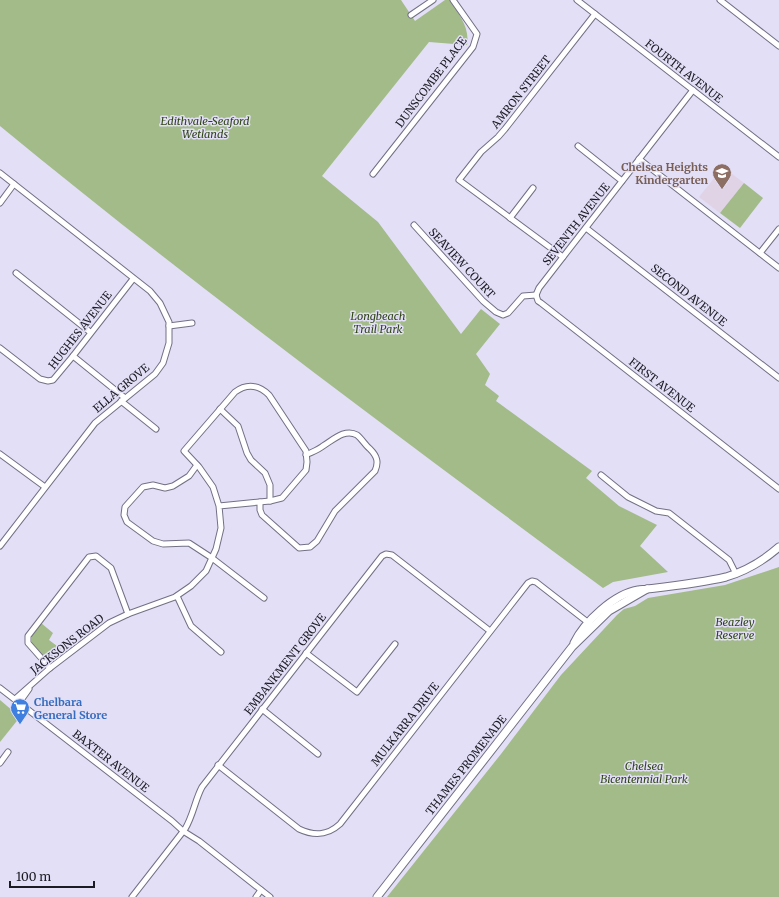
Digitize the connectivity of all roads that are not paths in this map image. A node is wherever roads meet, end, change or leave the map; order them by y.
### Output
1 (433, 0) edge
2 (453, 0) edge
3 (577, 0) edge
4 (720, 0) edge
5 (595, 14) junction
6 (411, 15) dead end
7 (779, 46) edge
8 (694, 90) junction
9 (578, 146) dead end
10 (779, 157) edge
11 (640, 159) junction
12 (0, 173) edge
13 (373, 174) dead end
14 (622, 181) junction
15 (14, 184) junction
16 (533, 188) dead end
17 (0, 203) edge
18 (510, 218) junction
19 (414, 225) dead end
20 (586, 228) junction
21 (779, 229) edge
22 (760, 253) junction
23 (563, 257) junction
24 (779, 268) edge
25 (16, 273) dead end
26 (133, 279) junction
27 (536, 295) junction
28 (192, 323) dead end
29 (169, 326) junction
30 (90, 332) junction
31 (0, 348) edge
32 (73, 356) junction
33 (779, 378) edge
34 (123, 400) junction
35 (220, 409) junction
36 (156, 429) dead end
37 (0, 454) edge
38 (306, 455) junction
39 (197, 465) junction
40 (601, 475) dead end
41 (45, 487) junction
42 (779, 489) edge
43 (270, 501) junction
44 (260, 502) junction
45 (219, 506) junction
46 (0, 546) edge
47 (385, 547) dead end
48 (779, 547) edge
49 (386, 554) junction
50 (212, 558) junction
51 (736, 574) junction
52 (177, 596) junction
53 (264, 598) dead end
54 (128, 614) junction
55 (590, 624) junction
56 (490, 631) junction
57 (395, 644) dead end
58 (221, 652) dead end
59 (306, 653) junction
60 (50, 668) junction
61 (0, 688) edge
62 (17, 701) junction
63 (262, 710) junction
64 (8, 752) dead end
65 (318, 754) dead end
66 (0, 763) edge
67 (218, 765) junction
68 (184, 830) junction
69 (261, 890) junction
70 (132, 897) edge
71 (256, 897) edge
72 (270, 897) edge
73 (377, 897) edge

1 - 6 street
2 - 13 street, DUNSCOMBE PLACE
3 - 5 street, FOURTH AVENUE
4 - 7 street
5 - 8 street, FOURTH AVENUE
5 - 18 street, AMRON STREET
8 - 10 street, FOURTH AVENUE
8 - 11 street, SEVENTH AVENUE
9 - 14 street
11 - 14 street, SEVENTH AVENUE
11 - 22 street
12 - 15 street, ELLA GROVE
14 - 20 street, SEVENTH AVENUE
15 - 17 street
15 - 26 street, ELLA GROVE
16 - 18 street
18 - 23 street
19 - 27 street, SEAVIEW COURT
20 - 23 street, SEVENTH AVENUE
20 - 33 street, SECOND AVENUE
21 - 22 street
22 - 24 street
23 - 27 street, SEVENTH AVENUE
25 - 30 street
26 - 29 street, ELLA GROVE
26 - 30 street, HUGHES AVENUE
27 - 42 street, FIRST AVENUE
28 - 29 street
29 - 34 street, ELLA GROVE
30 - 32 street, HUGHES AVENUE
31 - 32 street, HUGHES AVENUE
32 - 34 street
34 - 36 street
34 - 41 street, ELLA GROVE
35 - 38 street
35 - 39 street, JACKSONS ROAD
35 - 43 street
37 - 41 street
38 - 43 street
38 - 44 street
39 - 45 street, JACKSONS ROAD
39 - 50 street
40 - 51 street
41 - 46 street, ELLA GROVE
43 - 44 street
44 - 45 street
45 - 50 street, JACKSONS ROAD
47 - 49 street
48 - 51 main road, THAMES PROMENADE
49 - 56 street
49 - 59 street, EMBANKMENT GROVE
50 - 52 street, JACKSONS ROAD
50 - 53 street
51 - 55 main road, THAMES PROMENADE
52 - 54 street, JACKSONS ROAD
52 - 58 street
54 - 60 street, JACKSONS ROAD
54 - 60 street
55 - 56 street, MULKARRA DRIVE
55 - 73 main road, THAMES PROMENADE
56 - 67 street, MULKARRA DRIVE
57 - 59 street
59 - 63 street, EMBANKMENT GROVE
60 - 62 street, JACKSONS ROAD
61 - 62 street, BAXTER AVENUE
62 - 68 street, BAXTER AVENUE
63 - 65 street
63 - 67 street, EMBANKMENT GROVE
64 - 66 street
67 - 68 street, EMBANKMENT GROVE
68 - 69 street, BAXTER AVENUE
68 - 70 street, EMBANKMENT GROVE
69 - 71 street
69 - 72 street, BAXTER AVENUE

